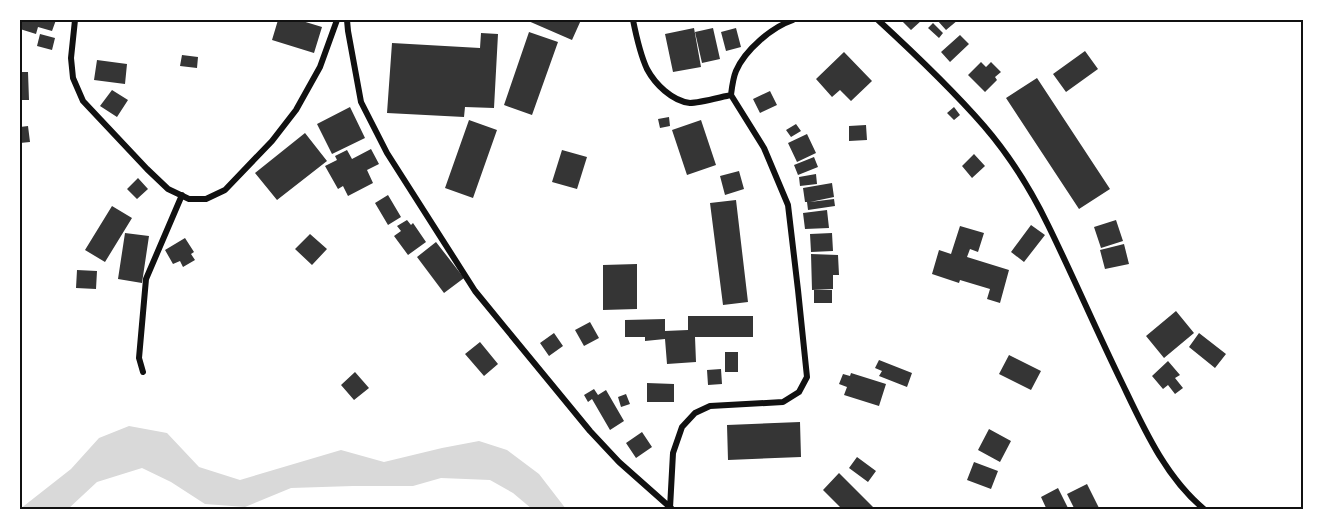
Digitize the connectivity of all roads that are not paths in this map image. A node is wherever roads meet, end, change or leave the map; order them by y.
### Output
1 (75, 20) edge
2 (337, 20) edge
3 (347, 20) edge
4 (633, 20) edge
5 (793, 20) edge
6 (878, 20) edge
7 (731, 94) junction
8 (182, 195) junction
9 (142, 372) dead end
10 (671, 509) edge
11 (1204, 510) edge

1 - 8 street
2 - 8 street
3 - 10 street
4 - 7 street
5 - 7 street
6 - 11 street
7 - 10 street
8 - 9 street

